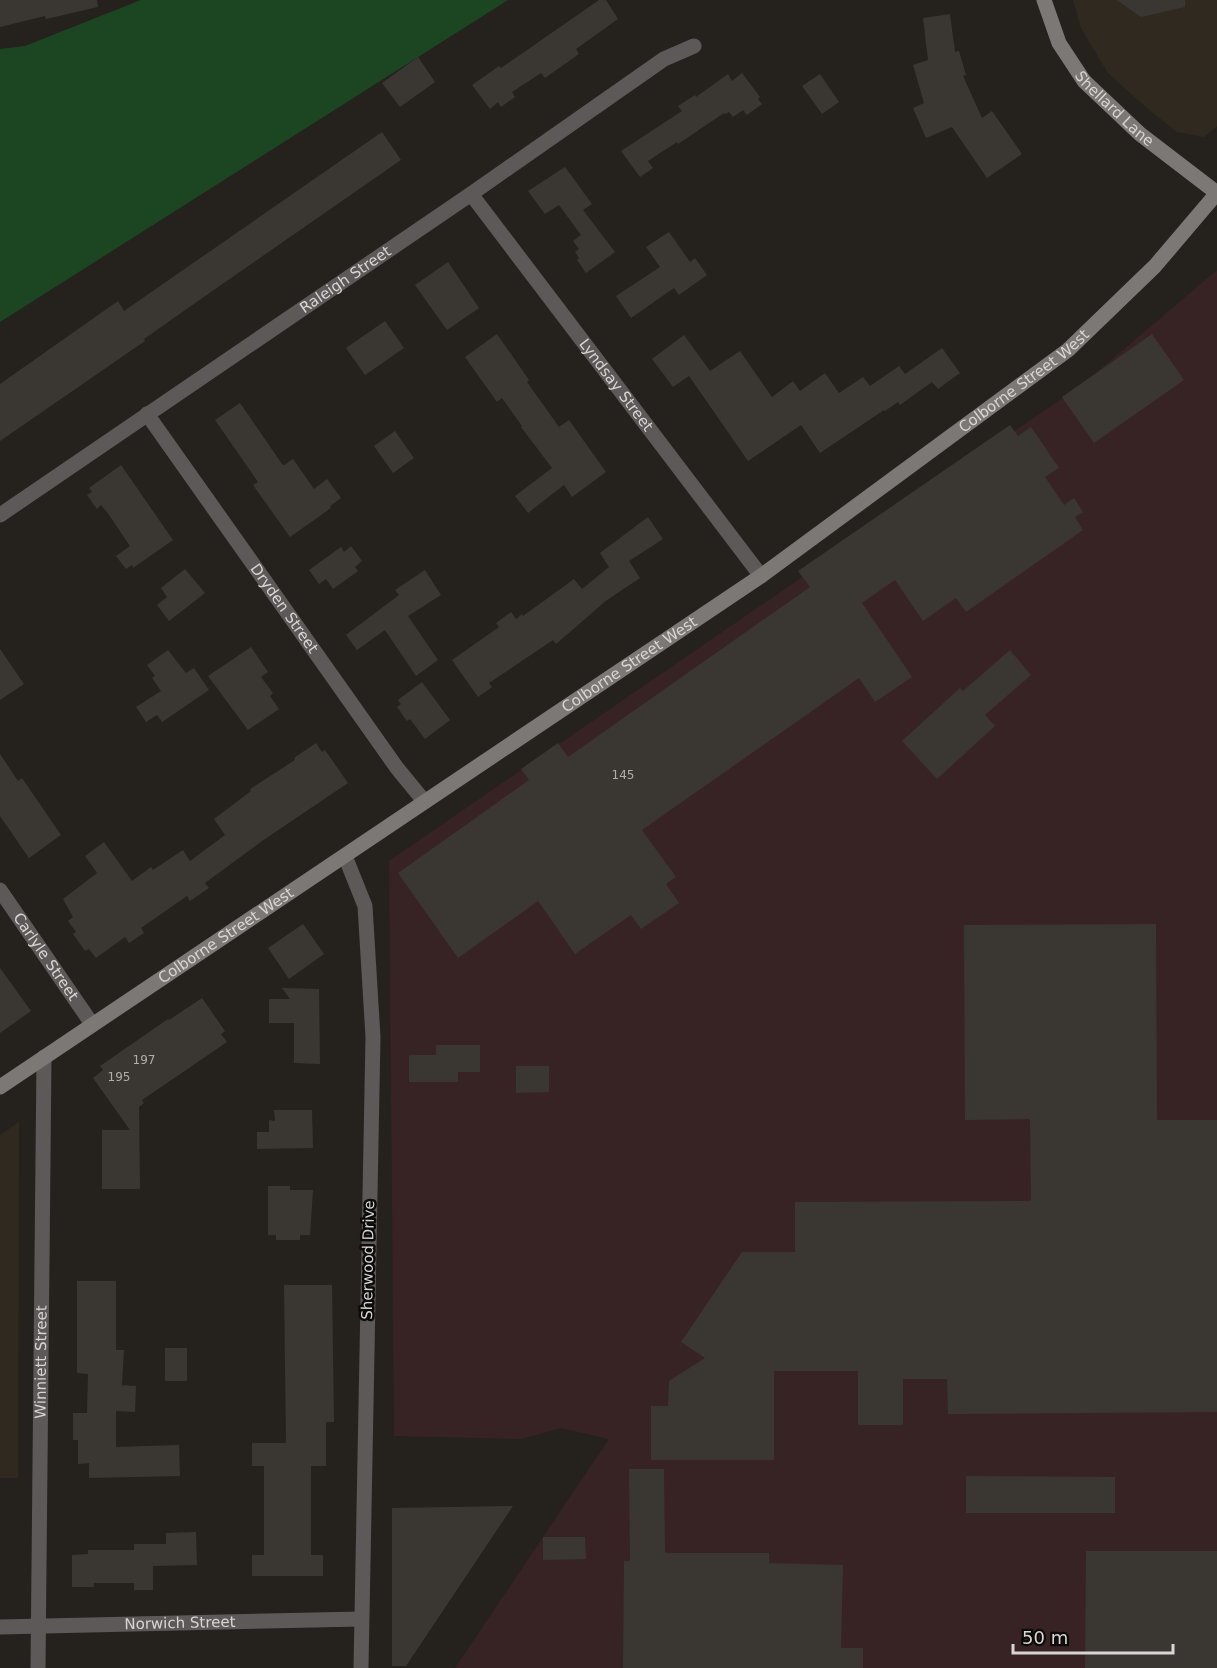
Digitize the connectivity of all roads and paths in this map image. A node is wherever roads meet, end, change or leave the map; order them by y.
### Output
1 (1044, 0) edge
2 (694, 46) dead end
3 (1217, 193) edge
4 (471, 194) junction
5 (147, 414) junction
6 (0, 515) edge
7 (761, 576) junction
8 (424, 801) junction
9 (345, 856) junction
10 (0, 890) edge
11 (92, 1024) junction
12 (44, 1057) junction
13 (0, 1087) edge
14 (361, 1619) junction
15 (0, 1628) edge
16 (38, 1628) junction
17 (38, 1668) edge
18 (362, 1668) edge

1 - 3 main road, Shellard Lane
2 - 4 street, Raleigh Street
3 - 7 main road, Colborne Street West
4 - 5 street, Raleigh Street
4 - 7 street, Lyndsay Street
5 - 6 street, Raleigh Street
5 - 8 street, Dryden Street
7 - 8 main road, Colborne Street West
8 - 9 main road, Colborne Street West
9 - 11 main road, Colborne Street West
9 - 14 street, Sherwood Drive
10 - 11 street, Carlyle Street
11 - 12 main road, Colborne Street West
12 - 13 main road, Colborne Street West
12 - 16 street, Winniett Street
14 - 16 street, Norwich Street
14 - 18 street, Sherwood Drive
15 - 16 street, Norwich Street
16 - 17 street, Winniett Street

